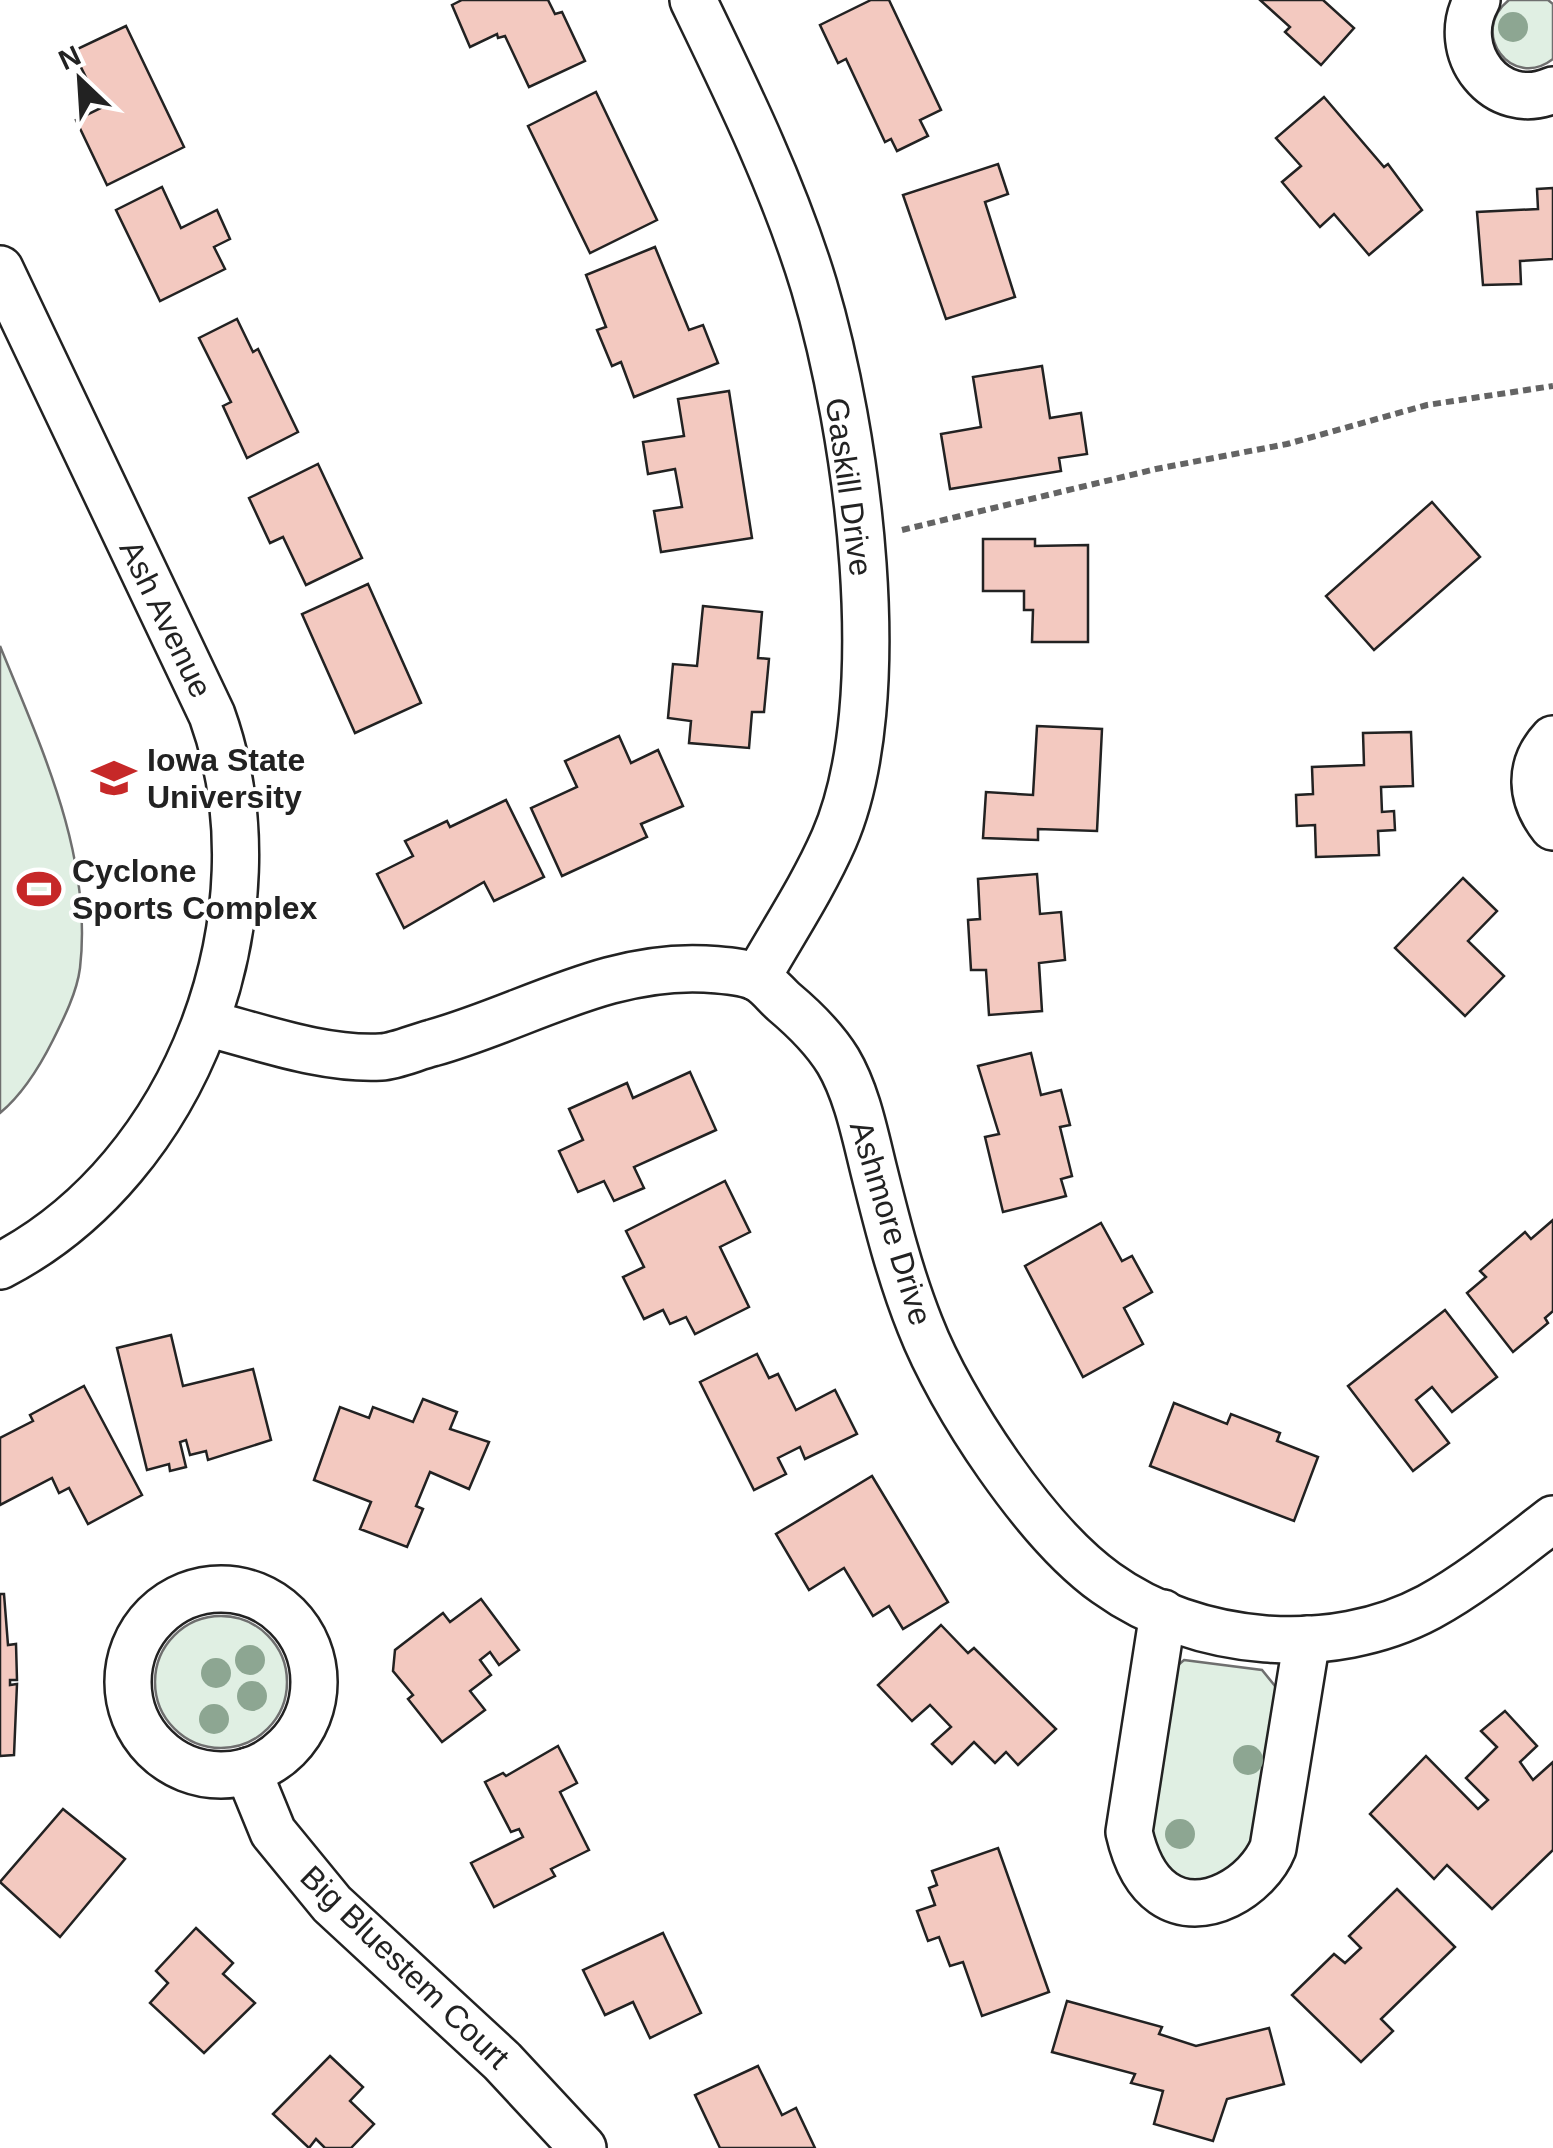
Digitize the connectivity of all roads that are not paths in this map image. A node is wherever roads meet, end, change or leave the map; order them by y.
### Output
1 (693, 0) edge
2 (1477, 0) edge
3 (1553, 90) edge
4 (0, 270) edge
5 (1553, 739) edge
6 (1553, 826) edge
7 (757, 978) junction
8 (206, 1023) junction
9 (0, 1266) edge
10 (1553, 1519) edge
11 (1163, 1614) junction
12 (1307, 1639) junction
13 (248, 1772) junction
14 (582, 2148) edge

1 - 7 street, Gaskill Drive
2 - 3 street
4 - 8 street, Ash Avenue
5 - 6 street
7 - 8 street
7 - 11 street, Ashmore Drive
8 - 9 street, Ash Avenue
10 - 12 street, Ashmore Drive
11 - 12 street, Ashmore Drive
11 - 12 street
13 - 13 street
13 - 14 street, Big Bluestem Court

